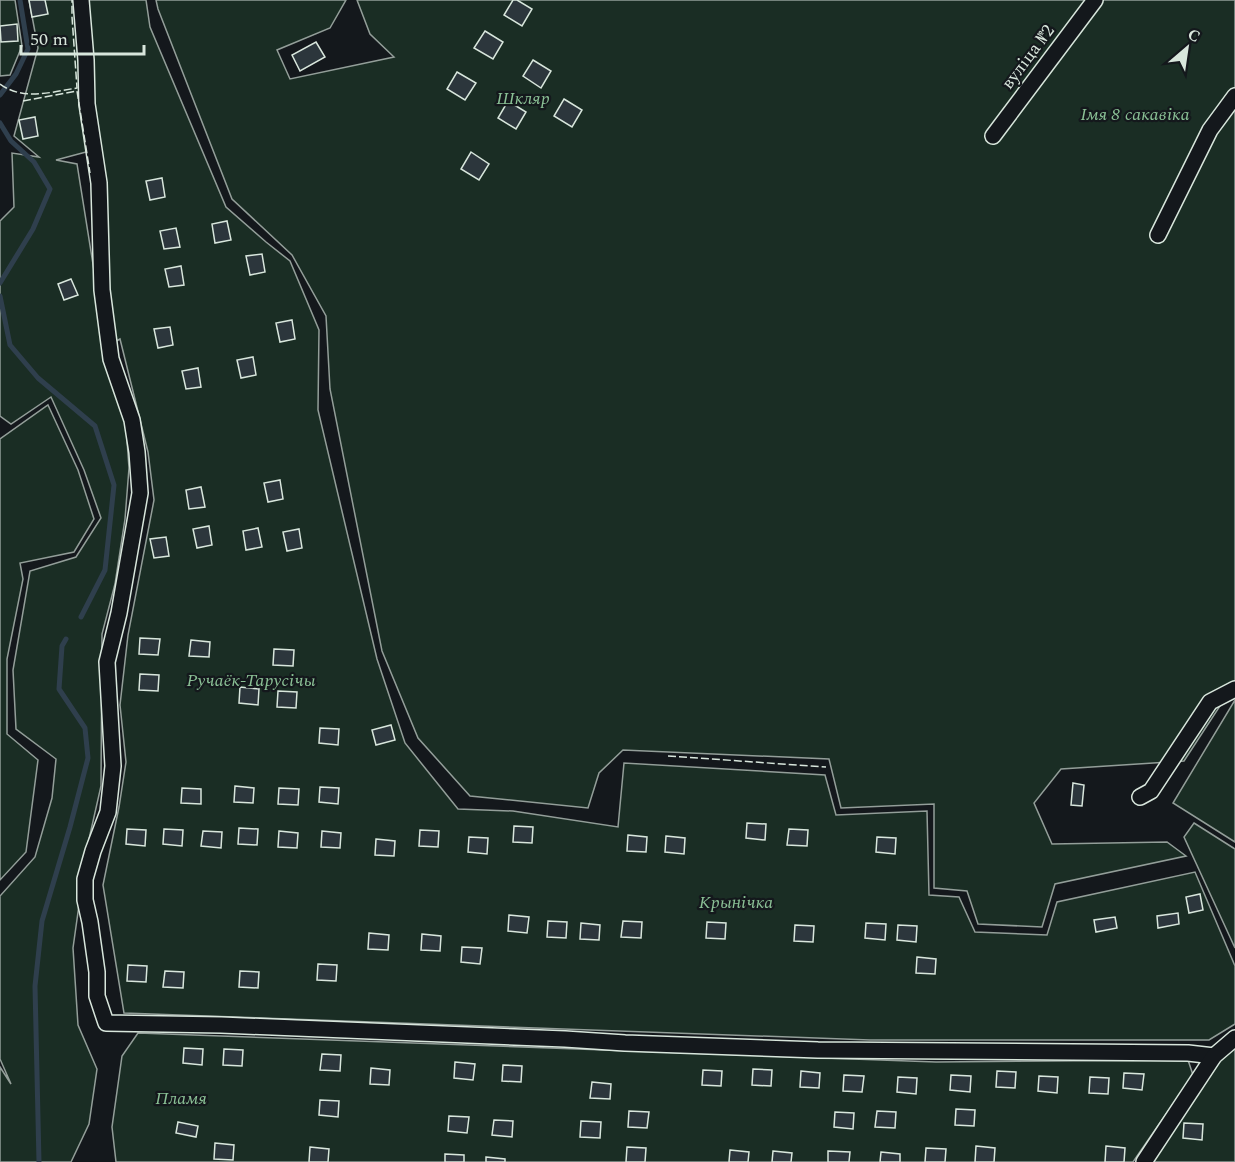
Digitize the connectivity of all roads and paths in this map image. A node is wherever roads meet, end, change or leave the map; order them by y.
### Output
1 (81, 0) edge
2 (1095, 0) edge
3 (1235, 96) edge
4 (993, 136) dead end
5 (1158, 235) dead end
6 (1235, 689) edge
7 (1140, 796) dead end
8 (1235, 1038) edge
9 (1214, 1056) junction
10 (1144, 1162) edge

1 - 9 street
2 - 4 street, вуліца №2
3 - 5 street
6 - 7 street
8 - 9 street
9 - 10 street

